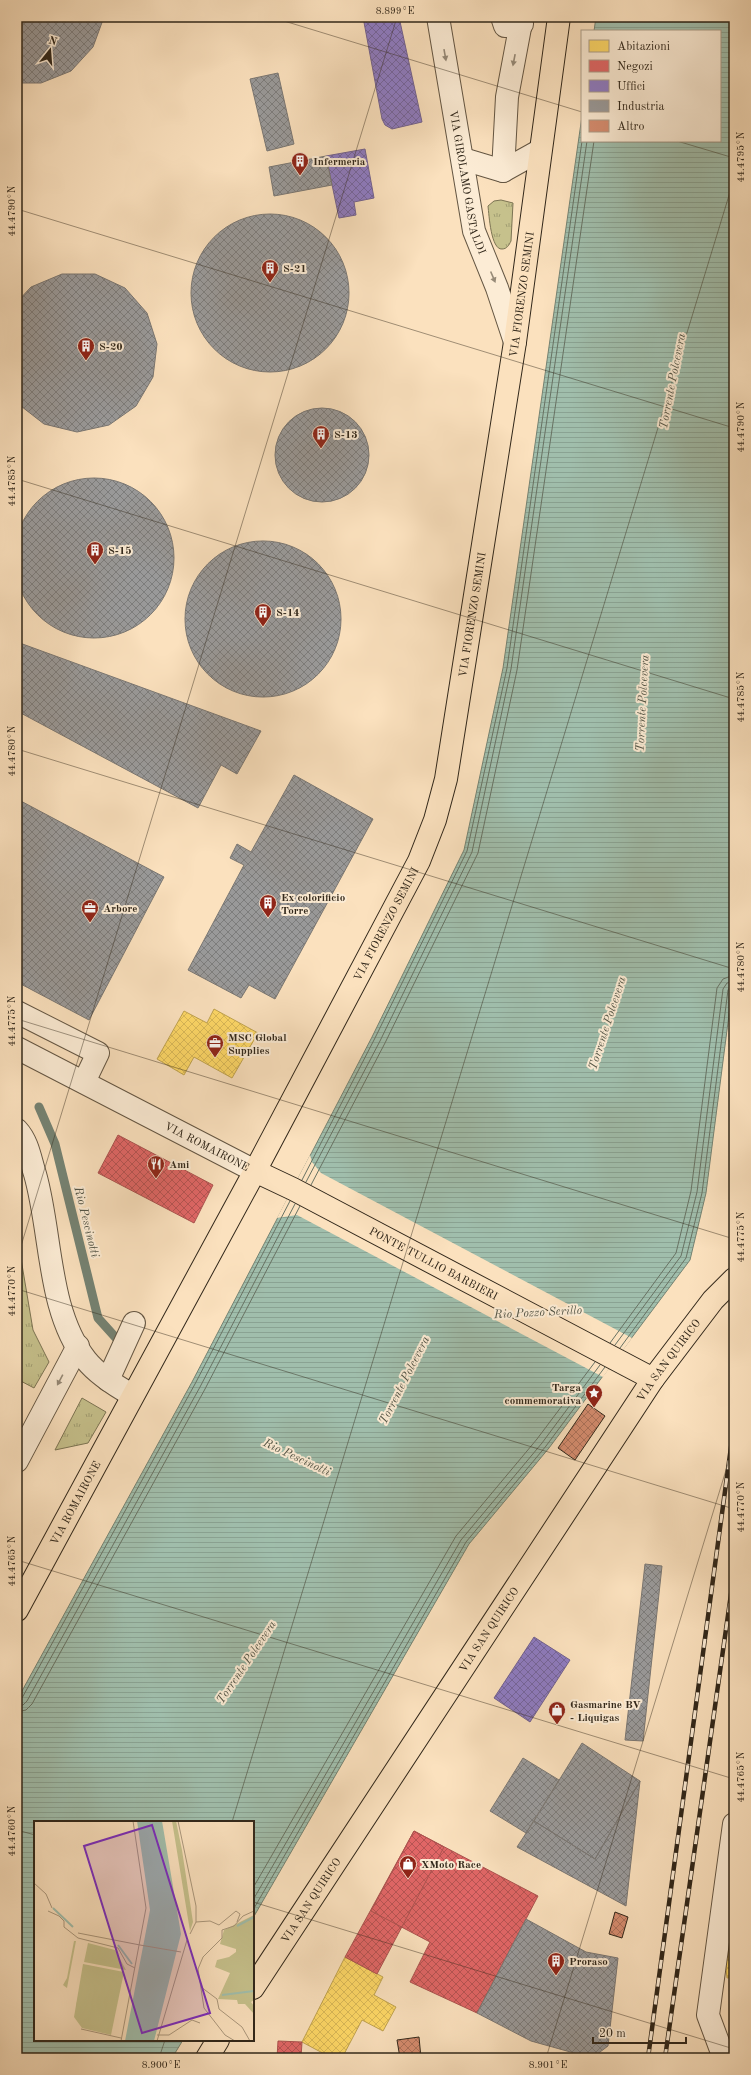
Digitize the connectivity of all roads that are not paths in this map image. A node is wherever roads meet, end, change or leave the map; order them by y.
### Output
1 (438, 17) edge
2 (558, 17) edge
3 (515, 19) edge
4 (539, 151) junction
5 (463, 159) junction
6 (503, 171) junction
7 (515, 342) junction
8 (17, 1012) edge
9 (17, 1048) edge
10 (84, 1082) junction
11 (17, 1130) edge
12 (255, 1171) junction
13 (734, 1279) edge
14 (134, 1323) dead end
15 (78, 1346) junction
16 (653, 1379) junction
17 (108, 1380) junction
18 (132, 1395) junction
19 (17, 1461) edge
20 (17, 1610) edge
21 (734, 1824) edge
22 (254, 1986) edge
23 (217, 2041) edge
24 (207, 2058) edge
25 (724, 2058) edge

1 -> 5 street, VIA GIROLAMO GASTALDI
2 - 4 main road, VIA FIORENZO SEMINI
3 -> 6 street
4 - 6 street
4 - 7 main road, VIA FIORENZO SEMINI
5 - 6 street
5 -> 7 street, VIA GIROLAMO GASTALDI
7 - 12 main road, VIA FIORENZO SEMINI
8 - 10 street
9 - 10 street, VIA ROMAIRONE
10 - 12 street, VIA ROMAIRONE
11 - 15 street
12 - 16 main road, PONTE TULLIO BARBIERI
12 - 18 main road, VIA ROMAIRONE
13 - 16 main road, VIA SAN QUIRICO
14 - 17 street
15 - 17 street
15 -> 19 street
16 - 22 main road, VIA SAN QUIRICO
17 - 18 street
18 - 20 main road, VIA ROMAIRONE
21 - 25 street
23 - 24 main road

